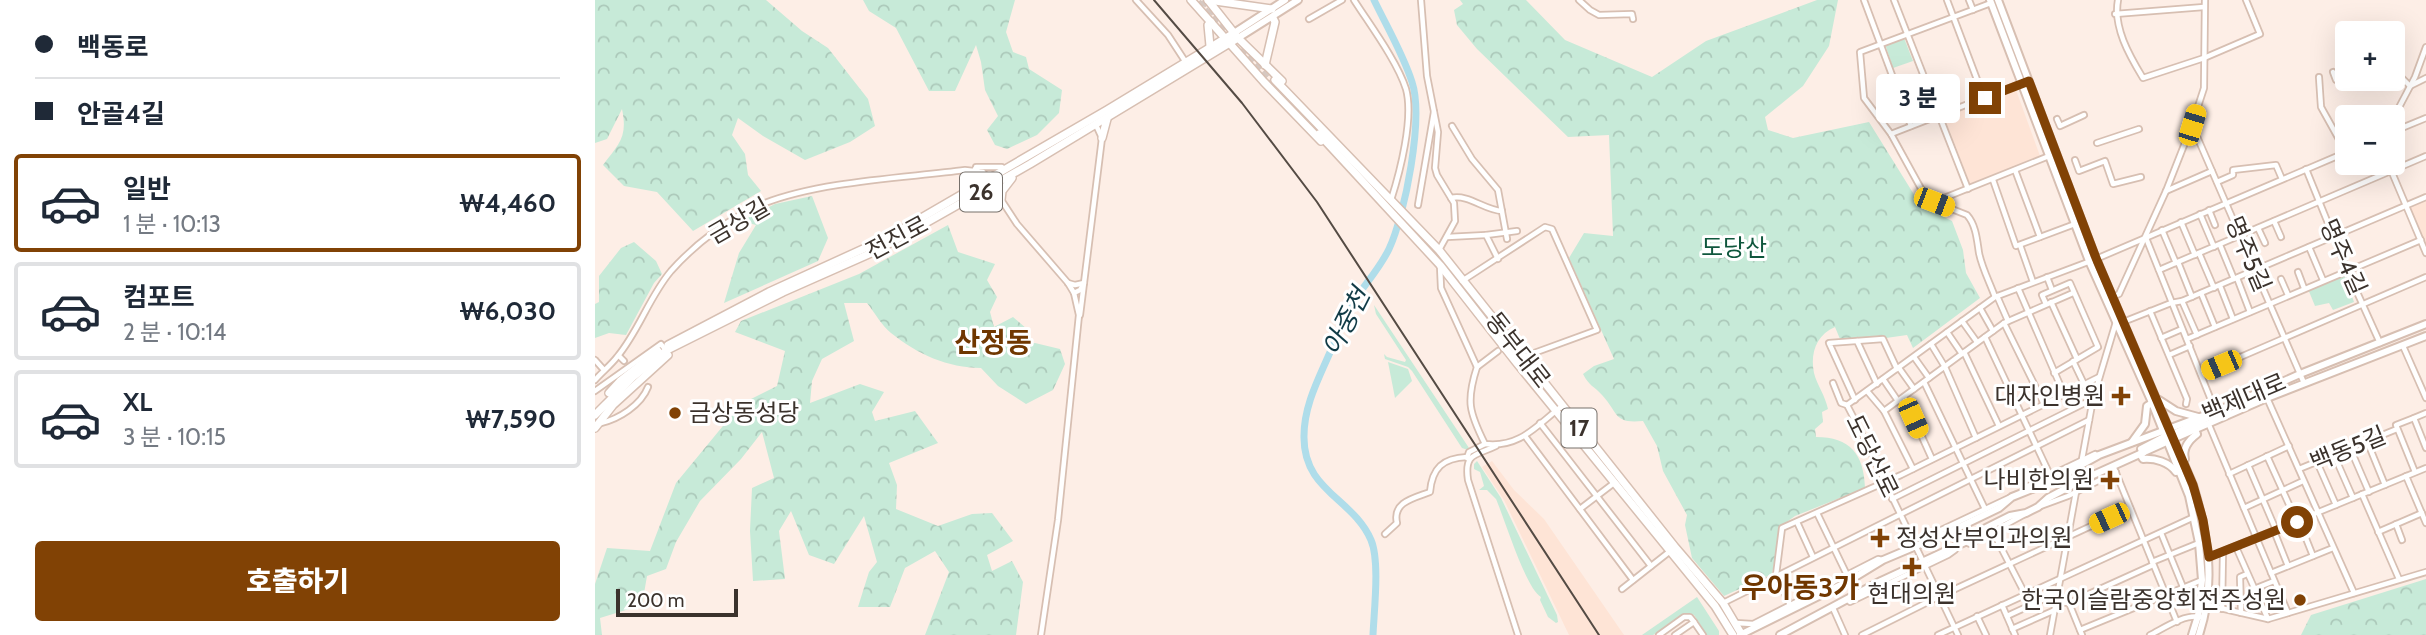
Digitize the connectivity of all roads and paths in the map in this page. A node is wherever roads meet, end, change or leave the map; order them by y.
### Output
1 (1136, 0) edge
2 (1208, 0) edge
3 (1285, 0) edge
4 (1298, 0) edge
5 (1342, 0) edge
6 (1355, 0) edge
7 (1421, 0) edge
8 (1579, 0) edge
9 (1864, 0) edge
10 (1893, 0) edge
11 (1947, 0) edge
12 (1969, 0) edge
13 (2118, 0) edge
14 (2205, 0) edge
15 (2246, 0) edge
16 (1994, 1) edge
17 (1196, 3) edge
18 (2204, 7) junction
19 (1272, 9) junction
20 (1973, 10) junction
21 (2115, 14) junction
22 (1953, 17) junction
23 (1273, 18) junction
24 (1309, 19) dead end
25 (1633, 19) dead end
26 (1211, 22) junction
27 (1907, 34) junction
28 (1236, 36) junction
29 (1228, 41) junction
30 (1881, 44) junction
31 (2426, 47) edge
32 (1212, 49) junction
33 (1242, 55) junction
34 (2204, 58) junction
35 (1185, 61) junction
36 (1265, 65) junction
37 (2333, 72) dead end
38 (2319, 77) dead end
39 (2335, 77) edge
40 (2426, 78) edge
41 (1271, 79) junction
42 (2405, 81) edge
43 (2026, 82) junction
44 (2410, 86) junction
45 (1985, 98) junction
46 (1115, 105) junction
47 (2400, 105) edge
48 (1434, 112) junction
49 (1939, 115) junction
50 (2084, 116) dead end
51 (1107, 118) junction
52 (2426, 118) edge
53 (2057, 119) dead end
54 (1096, 125) junction
55 (2192, 125) junction
56 (1453, 126) dead end
57 (1911, 126) junction
58 (2405, 127) edge
59 (2139, 129) dead end
60 (2335, 131) edge
61 (1891, 134) junction
62 (1102, 138) junction
63 (1329, 141) junction
64 (2097, 143) dead end
65 (2050, 156) junction
66 (2426, 156) edge
67 (2335, 157) edge
68 (2075, 160) dead end
69 (2405, 165) edge
70 (1004, 169) junction
71 (2306, 169) junction
72 (976, 170) junction
73 (2015, 170) junction
74 (2212, 171) junction
75 (1010, 175) junction
76 (2383, 175) edge
77 (2394, 175) edge
78 (988, 177) junction
79 (2141, 177) dead end
80 (2282, 179) junction
81 (1993, 180) junction
82 (2217, 182) junction
83 (973, 186) junction
84 (991, 186) junction
85 (1968, 189) junction
86 (2166, 191) junction
87 (975, 195) junction
88 (2426, 197) edge
89 (1451, 198) junction
90 (1001, 200) junction
91 (1934, 202) junction
92 (2319, 202) junction
93 (2226, 203) junction
94 (1418, 205) dead end
95 (1392, 206) junction
96 (2406, 206) junction
97 (2209, 210) junction
98 (1501, 211) junction
99 (2200, 214) junction
100 (2274, 221) junction
101 (2181, 222) junction
102 (2075, 224) junction
103 (2215, 225) dead end
104 (2258, 228) junction
105 (2162, 230) junction
106 (1517, 231) dead end
107 (1505, 232) junction
108 (1486, 235) junction
109 (2240, 236) junction
110 (1447, 237) junction
111 (2040, 237) junction
112 (2145, 237) junction
113 (2281, 237) dead end
114 (2334, 238) junction
115 (1507, 239) dead end
116 (2421, 240) junction
117 (2265, 243) dead end
118 (2020, 245) junction
119 (2216, 246) junction
120 (2309, 247) junction
121 (1439, 250) junction
122 (2426, 253) edge
123 (2197, 254) junction
124 (1498, 259) junction
125 (2092, 260) junction
126 (2177, 262) junction
127 (1440, 265) junction
128 (2159, 270) junction
129 (2255, 270) junction
130 (2347, 270) junction
131 (2298, 272) dead end
132 (2046, 277) junction
133 (2426, 277) edge
134 (2235, 279) junction
135 (2281, 279) dead end
136 (1464, 280) junction
137 (2323, 280) junction
138 (1084, 282) junction
139 (2033, 282) junction
140 (1068, 283) junction
141 (1456, 285) junction
142 (2217, 287) junction
143 (2018, 288) junction
144 (2304, 288) junction
145 (2052, 290) junction
146 (1074, 293) junction
147 (2074, 293) junction
148 (2201, 293) junction
149 (2288, 295) junction
150 (1996, 297) junction
151 (2113, 297) junction
152 (2192, 297) junction
153 (2182, 301) junction
154 (2048, 303) junction
155 (2171, 303) junction
156 (2269, 304) junction
157 (2364, 305) junction
158 (1980, 308) junction
159 (2150, 311) junction
160 (2028, 312) junction
161 (2250, 312) junction
162 (1079, 316) junction
163 (2233, 319) junction
164 (1962, 321) junction
165 (2006, 322) junction
166 (2118, 323) junction
167 (2426, 324) edge
168 (2215, 327) junction
169 (2182, 329) junction
170 (1993, 331) junction
171 (1947, 332) junction
172 (2197, 335) junction
173 (2426, 336) edge
174 (1985, 337) junction
175 (2161, 338) junction
176 (2284, 338) junction
177 (2186, 339) junction
178 (1857, 341) junction
179 (1977, 342) junction
180 (1931, 344) junction
181 (2380, 344) junction
182 (2190, 346) junction
183 (2403, 346) junction
184 (2098, 347) junction
185 (2106, 348) junction
186 (665, 349) junction
187 (1498, 351) dead end
188 (1963, 353) junction
189 (2169, 355) junction
190 (618, 356) junction
191 (1523, 357) junction
192 (1914, 357) junction
193 (595, 360) edge
194 (2075, 360) junction
195 (624, 361) dead end
196 (1477, 367) junction
197 (1945, 367) junction
198 (1898, 369) junction
199 (604, 370) junction
200 (2054, 373) junction
201 (2201, 374) junction
202 (2300, 374) junction
203 (2099, 377) junction
204 (1884, 379) junction
205 (595, 380) edge
206 (1926, 380) junction
207 (1833, 383) dead end
208 (2304, 383) junction
209 (1877, 384) junction
210 (2084, 384) junction
211 (648, 387) dead end
212 (1914, 389) junction
213 (595, 391) edge
214 (1867, 391) junction
215 (2064, 394) junction
216 (1904, 397) junction
217 (2267, 398) junction
218 (2426, 398) edge
219 (2093, 399) junction
220 (1854, 400) junction
221 (1898, 401) junction
222 (2154, 402) junction
223 (2044, 404) junction
224 (2186, 404) dead end
225 (1847, 405) junction
226 (595, 408) edge
227 (2224, 408) junction
228 (1559, 409) junction
229 (2215, 410) junction
230 (1884, 411) junction
231 (2426, 413) edge
232 (595, 415) edge
233 (2022, 415) junction
234 (2198, 417) junction
235 (2414, 418) junction
236 (2089, 420) junction
237 (1540, 423) junction
238 (2209, 425) junction
239 (597, 426) edge
240 (1999, 426) junction
241 (2397, 429) junction
242 (2195, 430) junction
243 (2029, 431) junction
244 (1525, 436) junction
245 (2168, 436) junction
246 (1976, 438) junction
247 (2368, 441) junction
248 (1485, 444) junction
249 (2133, 444) junction
250 (1496, 446) junction
251 (2036, 446) junction
252 (2289, 446) junction
253 (1955, 448) junction
254 (2350, 448) junction
255 (2426, 448) edge
256 (2142, 454) junction
257 (2099, 455) junction
258 (2334, 455) junction
259 (2267, 456) junction
260 (1467, 459) junction
261 (1932, 459) junction
262 (2082, 459) junction
263 (2317, 462) junction
264 (2185, 463) junction
265 (1962, 464) junction
266 (2248, 465) junction
267 (2426, 468) edge
268 (1913, 469) junction
269 (2299, 469) junction
270 (2115, 470) junction
271 (2179, 471) junction
272 (2415, 472) junction
273 (2229, 474) junction
274 (2050, 475) junction
275 (2406, 476) junction
276 (1971, 478) junction
277 (2303, 481) junction
278 (1884, 482) junction
279 (1614, 483) junction
280 (2385, 485) junction
281 (2283, 490) junction
282 (2076, 492) junction
283 (2369, 492) junction
284 (2021, 493) junction
285 (2362, 494) junction
286 (1597, 496) junction
287 (2012, 497) junction
288 (2353, 498) junction
289 (1892, 499) junction
290 (2262, 499) junction
291 (2336, 505) junction
292 (2038, 507) junction
293 (2130, 508) junction
294 (2243, 508) junction
295 (1580, 509) junction
296 (1985, 509) junction
297 (2423, 510) edge
298 (1817, 513) junction
299 (2025, 513) junction
300 (2318, 513) junction
301 (1900, 514) junction
302 (2194, 517) junction
303 (2298, 521) junction
304 (1797, 522) junction
305 (2426, 523) edge
306 (2396, 524) junction
307 (2275, 531) junction
308 (1993, 532) junction
309 (2378, 532) junction
310 (2161, 533) junction
311 (1385, 534) dead end
312 (1940, 535) junction
313 (2068, 537) junction
314 (2256, 539) junction
315 (2143, 540) junction
316 (2402, 540) dead end
317 (1965, 542) junction
318 (2199, 543) junction
319 (1833, 546) junction
320 (1915, 546) junction
321 (2236, 547) junction
322 (2333, 548) junction
323 (1669, 552) junction
324 (2223, 552) junction
325 (2170, 555) junction
326 (2313, 556) junction
327 (1813, 557) junction
328 (2209, 557) junction
329 (1883, 560) junction
330 (1924, 562) junction
331 (2010, 564) junction
332 (2153, 564) junction
333 (1651, 566) junction
334 (2288, 566) junction
335 (2426, 572) edge
336 (2271, 573) junction
337 (2248, 574) junction
338 (1776, 575) junction
339 (1847, 575) junction
340 (2061, 578) junction
341 (2399, 579) junction
342 (1633, 580) junction
343 (2201, 580) junction
344 (2274, 581) junction
345 (2183, 587) junction
346 (1622, 589) dead end
347 (2254, 589) junction
348 (1823, 591) junction
349 (2059, 592) junction
350 (2354, 593) junction
351 (2025, 594) junction
352 (2165, 594) junction
353 (1940, 596) junction
354 (2056, 601) junction
355 (1723, 603) junction
356 (2069, 603) junction
357 (1790, 605) junction
358 (2002, 605) junction
359 (2207, 605) junction
360 (1833, 608) junction
361 (2222, 609) junction
362 (2055, 610) junction
363 (1779, 613) junction
364 (2241, 613) junction
365 (2288, 613) junction
366 (1977, 616) junction
367 (2007, 617) junction
368 (2201, 617) junction
369 (2268, 619) junction
370 (1694, 622) junction
371 (2177, 622) junction
372 (1736, 623) junction
373 (1755, 627) junction
374 (1954, 627) junction
375 (2012, 629) junction
376 (2081, 633) edge
377 (1041, 635) edge
378 (1518, 635) edge
379 (1659, 635) edge
380 (1675, 635) edge
381 (1703, 635) edge
382 (1733, 635) edge
383 (1741, 635) edge
384 (1754, 635) edge
385 (1780, 635) edge
386 (1845, 635) edge
387 (1862, 635) edge
388 (1938, 635) edge
389 (1958, 635) edge
390 (1986, 635) edge
391 (2015, 635) edge
392 (2050, 635) edge
393 (2150, 635) edge
394 (2192, 635) edge
395 (2199, 635) edge

1 - 35 street
2 - 17 main road
2 - 19 main road
2 - 28 main road
3 - 19 street
4 - 23 street
5 - 24 street
6 - 95 street
7 - 48 street
8 - 25 street
9 - 30 street
10 - 27 street
11 - 22 street
12 - 20 street
13 - 21 street
14 - 18 street
15 - 34 street
16 - 20 street
16 - 43 street
17 - 26 main road
18 - 21 street
18 - 34 street
19 - 28 street
20 - 22 street
21 - 34 street
22 - 27 street
22 - 45 street
23 - 28 street
23 - 36 main road
26 - 29 main road
26 - 32 main road
27 - 30 street
27 - 49 street
28 - 29 main road, 전진로
28 - 36 main road
29 - 32 main road, 전진로
29 - 33 main road
30 - 57 street
30 - 61 street
31 - 44 street
32 - 33 main road
32 - 35 main road, 전진로 / 26
32 - 51 main road, 전진로 / 26
33 - 41 main road
34 - 55 street
35 - 46 main road, 전진로 / 26
36 - 41 main road
37 - 39 street
38 - 60 street
40 - 44 street
41 - 63 main road
41 - 63 main road
42 - 44 street
43 - 45 street
43 - 65 street
43 - 125 street
44 - 47 street
45 - 49 street
46 - 54 street
46 - 70 main road, 전진로 / 26
48 - 89 street
48 - 94 street
49 - 57 street
49 - 85 street
50 - 53 street
51 - 54 main road, 전진로 / 26
51 - 62 main road
52 - 58 street
54 - 62 street
54 - 75 main road, 전진로 / 26
55 - 74 street, 명주5길
55 - 86 street
56 - 98 street
57 - 61 street
59 - 64 street
61 - 91 street
62 - 138 street
63 - 95 main road, 동부대로 / 17
65 - 73 street
65 - 102 street
66 - 69 street
67 - 71 street, 도당산로
68 - 79 street
70 - 72 street, 금상길
70 - 78 main road, 전진로 / 26
71 - 80 street, 도당산로
71 - 92 street, 명주4길
72 - 78 street
72 - 83 main road
72 - 190 street, 금상길
73 - 81 street
73 - 111 street
74 - 82 street, 명주5길
74 - 86 street
75 - 84 main road, 전진로 / 26
75 - 90 main road
76 - 92 street
77 - 96 street
78 - 83 main road, 전진로 / 26
78 - 84 street
80 - 82 street
80 - 93 street, 도당산로
81 - 85 street
81 - 118 street
82 - 93 street, 명주5길
83 - 186 main road, 전진로 / 26
84 - 87 main road, 전진로 / 26
84 - 90 street
85 - 91 street
86 - 112 street
87 - 90 street
87 - 186 main road, 전진로 / 26
88 - 96 street
89 - 98 street
89 - 110 street
90 - 140 street
91 - 150 street
92 - 100 street
92 - 114 street, 명주4길
93 - 97 street, 도당산로
93 - 109 street, 명주5길
95 - 121 main road, 동부대로 / 17
95 - 127 main road, 동부대로 / 17
96 - 114 street
96 - 116 street
97 - 99 street, 도당산로
97 - 103 street
98 - 107 street
99 - 101 street, 도당산로
99 - 119 street
100 - 104 street
100 - 113 street
101 - 105 street, 도당산로
101 - 123 street
102 - 111 street
102 - 125 street
104 - 109 street
104 - 117 street
105 - 112 street, 도당산로
105 - 126 street
106 - 107 street
107 - 108 street
107 - 115 street
108 - 110 street
108 - 124 street
109 - 119 street
109 - 129 street, 명주5길
110 - 121 street
111 - 118 street
112 - 125 street, 도당산로
112 - 128 street
112 - 151 street
114 - 120 street
114 - 130 street, 명주4길
116 - 122 street
116 - 130 street
118 - 139 street
119 - 123 street
119 - 134 street
120 - 129 street
120 - 137 street
121 - 136 main road, 동부대로 / 17
123 - 126 street
123 - 142 street
124 - 136 street
124 - 191 street
125 - 132 street, 도당산로
125 - 151 street
125 - 166 street
126 - 128 street
126 - 152 street
127 - 141 main road, 동부대로 / 17
127 - 196 street
128 - 155 street
129 - 134 street
129 - 156 street, 명주5길
130 - 137 street
130 - 157 street, 명주4길
131 - 144 street
132 - 139 street, 도당산로
132 - 145 street
133 - 157 street
134 - 142 street
134 - 161 street
135 - 149 street
136 - 141 street
136 - 191 main road, 동부대로 / 17
137 - 144 street
138 - 140 street
138 - 146 street
138 - 162 street
139 - 143 street, 도당산로
140 - 146 street
141 - 228 main road, 동부대로 / 17
142 - 148 street
142 - 163 street
143 - 150 street, 도당산로
143 - 160 street
144 - 149 street
145 - 147 street
145 - 154 street
146 - 162 street
147 - 154 street
147 - 184 street
148 - 152 street
148 - 168 street
149 - 156 street
150 - 158 street, 도당산로
150 - 165 street
151 - 166 street
152 - 153 street
153 - 155 street
153 - 172 street
154 - 160 street
154 - 194 street
155 - 159 street
155 - 169 street
156 - 161 street
156 - 176 street, 명주5길
157 - 176 street
157 - 181 street, 명주4길
158 - 164 street, 도당산로
158 - 170 street
159 - 166 street
159 - 175 street
160 - 165 street
160 - 200 street
161 - 163 street
162 - 377 street
163 - 168 street
164 - 171 street, 도당산로
164 - 179 street
165 - 170 street
165 - 223 street
166 - 185 street
166 - 222 street
166 - 222 street
167 - 181 street, 백제대로
168 - 172 street
169 - 175 street
169 - 177 street
170 - 174 street
171 - 180 street, 도당산로
171 - 188 street
172 - 177 street
173 - 183 street, 백제대로
174 - 179 street
174 - 233 street
175 - 189 street
176 - 201 street
176 - 202 street, 명주5길
177 - 182 street
178 - 198 street, 도당산로
178 - 209 street, 도당산로
178 - 220 street, 도당산로
179 - 188 street
180 - 192 street, 도당산로
180 - 197 street
181 - 202 street, 백제대로
182 - 189 street
182 - 201 street
183 - 208 street, 백제대로
183 - 218 street
184 - 185 street
184 - 194 street
185 - 203 street
186 - 213 street
186 - 226 main road, 전진로 / 26
186 - 232 main road, 전진로 / 26
186 - 239 main road, 26
187 - 196 street
188 - 197 street
188 - 240 street
189 - 224 street
190 - 195 street
190 - 199 street, 금상길
191 - 228 main road, 동부대로 / 17
192 - 198 street, 도당산로
192 - 206 street
193 - 199 street
194 - 200 street
194 - 210 street
196 - 248 street
197 - 206 street
197 - 246 street
198 - 204 street, 도당산로
198 - 212 street, 도당산로
199 - 205 street, 금상길
200 - 215 street
201 - 229 street
202 - 208 street, 명주5길
202 - 227 street, 백제대로
203 - 210 street
203 - 219 street
204 - 209 street, 도당산로
204 - 221 street, 도당산로
206 - 212 street
206 - 253 street
207 - 225 street
208 - 217 street, 백제대로
209 - 214 street, 도당산로
210 - 215 street
211 - 239 street
212 - 216 street
214 - 220 street, 도당산로
214 - 230 street, 도당산로
215 - 223 street
216 - 221 street
216 - 261 street
217 - 238 street, 백제대로
217 - 252 street, 백동5길
219 - 236 street
219 - 243 street
220 - 225 street, 도당산로
221 - 230 street
222 - 234 street
222 - 245 street
222 - 249 street
223 - 233 street
225 - 278 street, 도당산로
227 - 229 street, 백제대로
227 - 245 street
228 - 237 street
228 - 279 main road, 동부대로 / 17
228 - 355 main road, 동부대로 / 17
229 - 234 street, 백제대로
230 - 268 street, 도당산로
231 - 235 street, 백동5길
233 - 240 street
233 - 243 street
234 - 245 street, 백제대로
235 - 241 street, 백동5길
235 - 255 street
236 - 251 street, 도당산로
236 - 262 street
237 - 244 street
237 - 286 street
238 - 242 street, 백제대로
238 - 273 street
240 - 246 street
241 - 247 street, 백동5길
241 - 272 street
242 - 245 street, 백제대로
242 - 264 street
243 - 251 street
243 - 265 street
244 - 250 street
244 - 295 street
245 - 249 street, 백제대로
245 - 256 street, 백제대로
245 - 264 street
245 - 271 street
246 - 253 street
247 - 254 street, 백동5길
247 - 280 street
248 - 250 street
248 - 260 street
249 - 257 street, 백제대로
250 - 260 street
251 - 274 street
251 - 276 street, 도당산로
252 - 259 street, 백동5길
252 - 269 street, 백동5길
253 - 261 street
253 - 265 street
254 - 258 street, 백동5길
254 - 283 street
256 - 270 street, 백제대로
256 - 271 street
257 - 262 street, 백제대로
257 - 284 street, 백제대로
258 - 263 street, 백동5길
258 - 288 street
259 - 266 street, 백동5길
259 - 281 street
260 - 311 street
260 - 378 street
261 - 268 street
262 - 274 street, 백제대로
263 - 269 street, 백동5길
263 - 291 street
264 - 328 street
265 - 276 street
265 - 289 street
266 - 273 street, 백동5길
266 - 290 street
267 - 272 street
268 - 278 street
269 - 277 street, 백동5길
270 - 282 street, 백제대로
270 - 292 street, 백제대로
270 - 293 street
271 - 302 street
272 - 275 street
273 - 294 street
274 - 284 street, 백제대로
275 - 280 street
275 - 297 street
276 - 296 street
276 - 301 street, 도당산로
277 - 281 street, 백동5길
277 - 300 street, 백동5길
278 - 289 street, 도당산로
278 - 298 street
279 - 286 street
279 - 323 main road, 동부대로 / 17
280 - 283 street
281 - 290 street, 백동5길
281 - 303 street
282 - 292 street, 백제대로
282 - 313 street
283 - 285 street
284 - 287 street, 백제대로
285 - 288 street
285 - 309 street
286 - 295 street
286 - 333 street
287 - 296 street, 백제대로
287 - 312 street, 백제대로
288 - 291 street
289 - 301 street, 도당산로
290 - 294 street, 백동5길
290 - 307 street
291 - 300 street
292 - 299 street, 백제대로
293 - 313 street
293 - 315 street
294 - 314 street
295 - 342 street
296 - 312 street, 백제대로
297 - 305 street
297 - 306 street
298 - 304 street
298 - 319 street
299 - 308 street, 백제대로
299 - 317 street, 백제대로
300 - 303 street
300 - 322 street, 백동5길
301 - 319 street
301 - 320 street, 도당산로
302 - 310 street
302 - 318 street
303 - 307 street
303 - 326 street
304 - 327 street
304 - 338 street
306 - 309 street
306 - 316 street
307 - 314 street
307 - 334 street
308 - 317 street, 백제대로
308 - 331 street
309 - 341 street
310 - 315 street
310 - 325 street
312 - 320 street, 백제대로
313 - 331 street
313 - 340 street
314 - 321 street
314 - 336 street
315 - 332 street
315 - 340 street
317 - 330 street, 백제대로
318 - 325 street
318 - 343 street
319 - 327 street
319 - 339 street
320 - 329 street, 백제대로
320 - 330 street, 도당산로
321 - 324 street
321 - 337 street
322 - 326 street
322 - 350 street, 백동5길
323 - 333 street
323 - 382 main road, 동부대로 / 17
324 - 328 street
324 - 361 street
325 - 332 street
325 - 345 street
326 - 334 street
327 - 338 street
328 - 359 street
329 - 339 street
329 - 348 street, 백제대로
330 - 353 street, 도당산로
330 - 360 street, 백제대로
331 - 351 street
331 - 353 street
332 - 352 street
332 - 356 street
333 - 342 street
334 - 336 street
335 - 341 street
336 - 344 street
337 - 347 street
337 - 364 street
338 - 355 street
338 - 357 street
339 - 348 street
340 - 349 street
340 - 351 street
341 - 350 street
342 - 346 street
343 - 345 street
343 - 368 street
344 - 347 street
344 - 365 street
345 - 352 street
347 - 369 street
348 - 357 street
348 - 363 street, 백제대로
349 - 354 street
349 - 367 street
350 - 365 street
351 - 358 street
352 - 371 street
352 - 376 street
353 - 374 street, 도당산로
353 - 387 street
354 - 356 street
354 - 362 street
355 - 372 main road, 동부대로 / 17
356 - 376 street
357 - 363 street
358 - 366 street
358 - 367 street
359 - 361 street
359 - 368 street
360 - 385 street, 백제대로
360 - 386 street
361 - 364 street
362 - 375 street
362 - 392 street
363 - 372 street
363 - 373 street, 백제대로
364 - 369 street
365 - 369 street
366 - 374 street
366 - 390 street
367 - 375 street
368 - 371 street
368 - 394 street
368 - 395 street
370 - 379 street
370 - 380 street
370 - 381 street
371 - 393 street
372 - 383 main road, 동부대로 / 17
373 - 383 street, 백제대로
373 - 384 street
374 - 388 street
374 - 389 street, 도당산로
375 - 391 street

